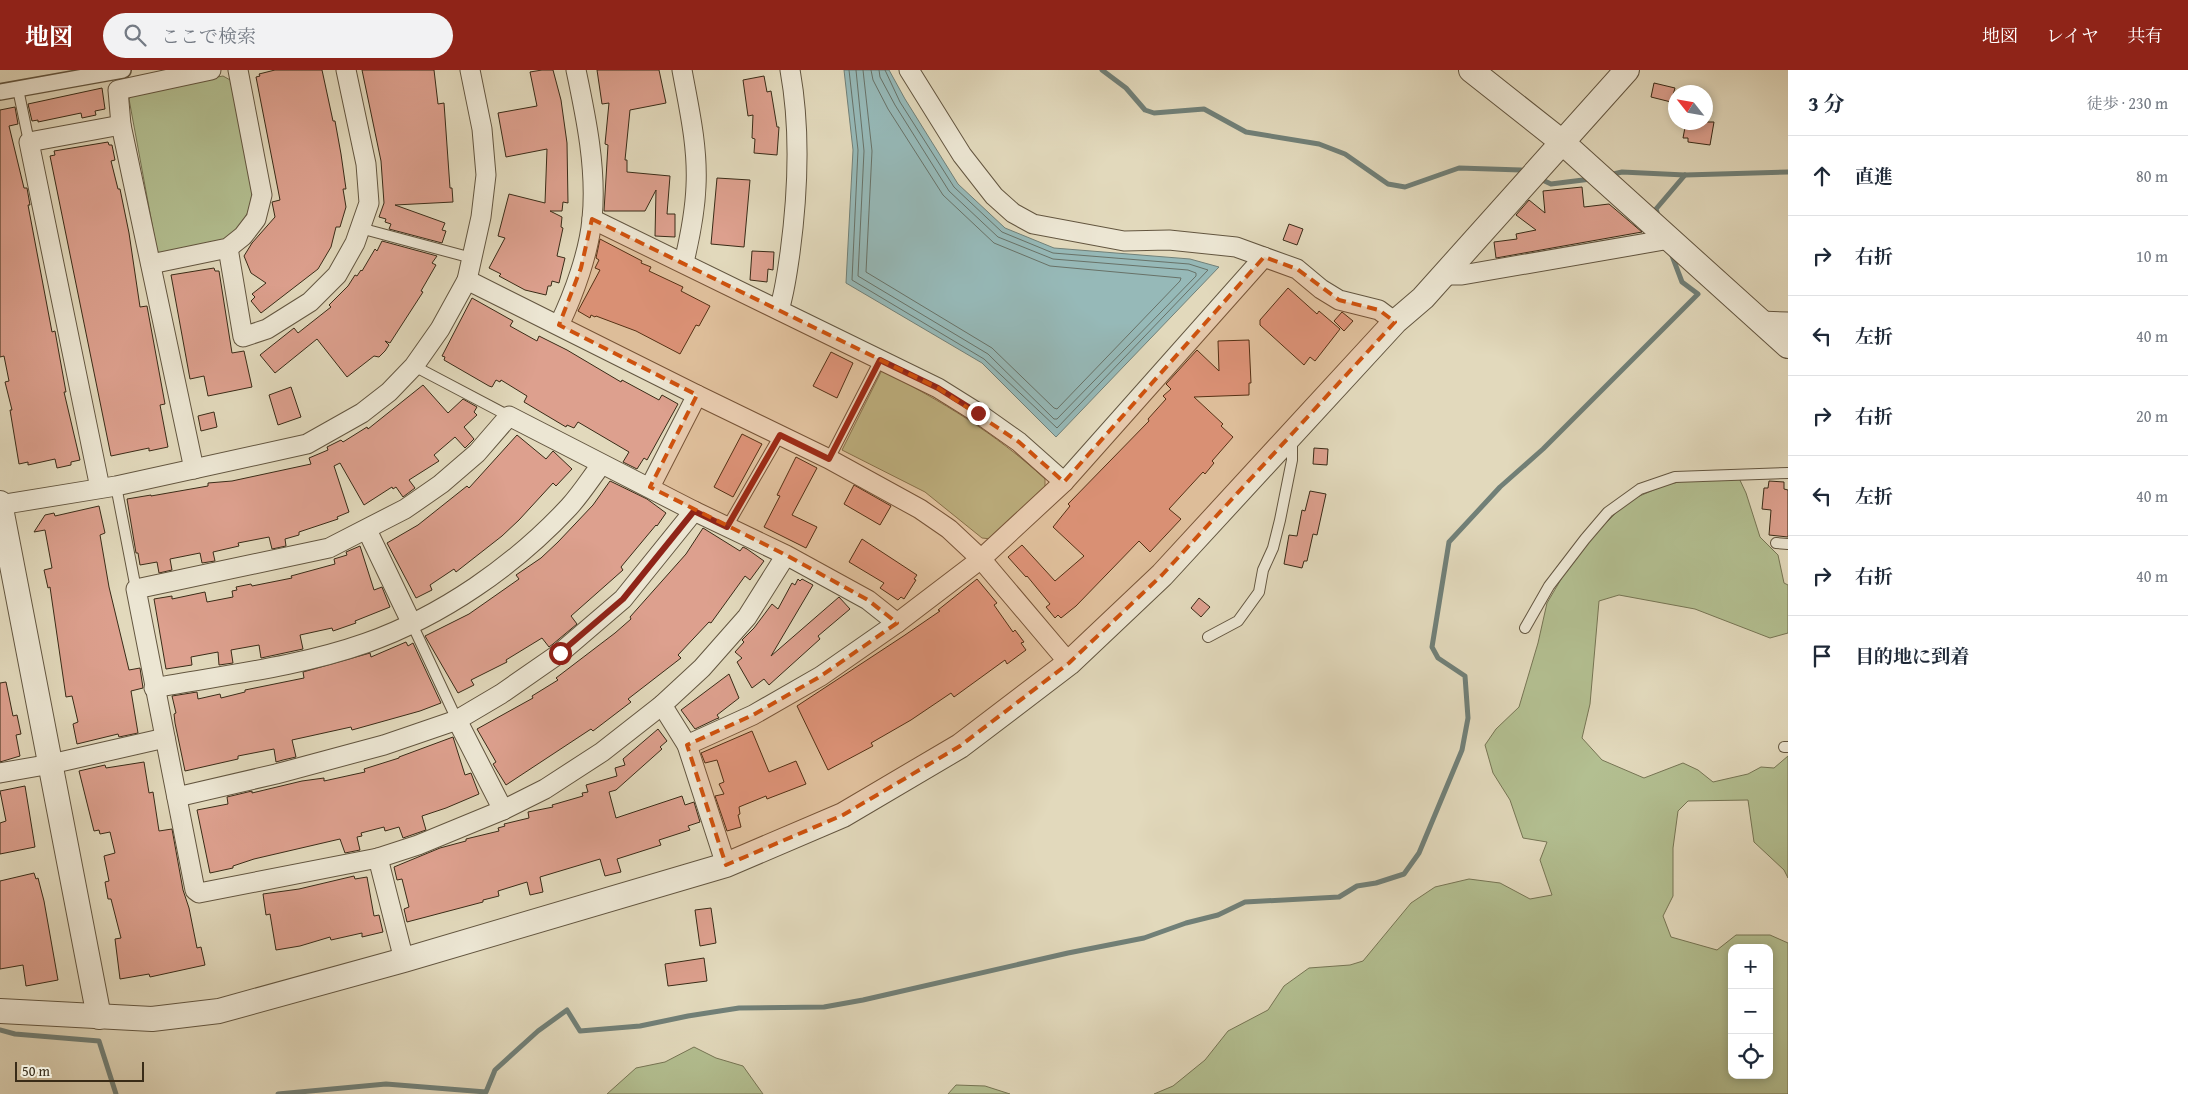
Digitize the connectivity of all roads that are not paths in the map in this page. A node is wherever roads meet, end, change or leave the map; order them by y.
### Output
1 (123, 70) edge
2 (211, 70) edge
3 (238, 70) edge
4 (346, 70) edge
5 (470, 70) edge
6 (576, 70) edge
7 (682, 70) edge
8 (790, 70) edge
9 (910, 70) edge
10 (1471, 70) edge
11 (1628, 70) edge
12 (18, 89) junction
13 (0, 92) edge
14 (121, 125) junction
15 (29, 142) junction
16 (1562, 142) junction
17 (592, 219) junction
18 (360, 228) junction
19 (1670, 239) junction
20 (228, 248) junction
21 (1264, 257) junction
22 (472, 258) junction
23 (684, 262) junction
24 (151, 264) junction
25 (1442, 275) junction
26 (467, 280) junction
27 (779, 310) junction
28 (1760, 321) junction
29 (1395, 322) junction
30 (1788, 322) edge
31 (559, 325) junction
32 (1788, 346) edge
33 (880, 360) junction
34 (414, 366) junction
35 (697, 395) junction
36 (509, 416) junction
37 (1292, 434) junction
38 (780, 435) junction
39 (829, 459) junction
40 (601, 465) junction
41 (194, 469) junction
42 (1788, 473) edge
43 (1064, 482) junction
44 (108, 487) junction
45 (650, 487) junction
46 (0, 504) edge
47 (694, 511) junction
48 (727, 527) junction
49 (367, 530) junction
50 (1776, 543) dead end
51 (1788, 544) edge
52 (786, 555) junction
53 (981, 559) junction
54 (136, 589) junction
55 (897, 623) junction
56 (412, 624) junction
57 (1524, 628) dead end
58 (1208, 637) dead end
59 (1069, 663) junction
60 (154, 688) junction
61 (662, 705) junction
62 (457, 720) junction
63 (165, 738) junction
64 (687, 745) junction
65 (51, 764) junction
66 (0, 773) edge
67 (177, 796) junction
68 (503, 810) junction
69 (378, 858) junction
70 (726, 865) junction
71 (404, 960) junction
72 (0, 1011) edge
73 (99, 1017) junction

1 - 12 street
2 - 14 street
3 - 20 street
4 - 18 street
5 - 22 street
6 - 17 street
7 - 23 street
8 - 27 street
9 - 21 street
10 - 16 street
11 - 16 street
12 - 13 street
12 - 15 lane
14 - 15 street
14 - 24 street
15 - 44 street
16 - 19 street
16 - 25 street
17 - 23 street
17 - 31 street
18 - 20 street
18 - 22 lane
19 - 25 street
19 - 28 street
20 - 24 street
21 - 29 street
21 - 43 street
22 - 26 street
23 - 27 street
24 - 41 street
25 - 29 street
26 - 31 street
26 - 34 street
27 - 33 street
28 - 30 street
28 - 32 street
29 - 37 street
31 - 35 street
33 - 39 lane
33 - 43 street
34 - 36 lane
34 - 41 street
35 - 38 street
35 - 45 street
36 - 40 street
36 - 49 street
37 - 58 lane
37 - 59 street
38 - 39 street
38 - 48 lane
39 - 53 street
40 - 45 street
40 - 56 street
41 - 44 street
42 - 57 lane
43 - 53 street
44 - 46 street
44 - 54 lane
45 - 47 street
46 - 65 street
47 - 48 street
47 - 62 street
48 - 52 street
49 - 54 street
49 - 56 street
50 - 51 lane
52 - 55 street
52 - 61 street
53 - 55 street
53 - 59 street
54 - 60 street
55 - 64 street
56 - 60 street
56 - 62 lane
59 - 70 street
60 - 63 street
61 - 64 street
61 - 68 street
62 - 67 street
62 - 68 street
63 - 65 street
63 - 67 street
64 - 70 street
65 - 66 street
65 - 73 street
67 - 69 street
68 - 69 street
69 - 71 street
70 - 71 street
71 - 73 street
72 - 73 street

